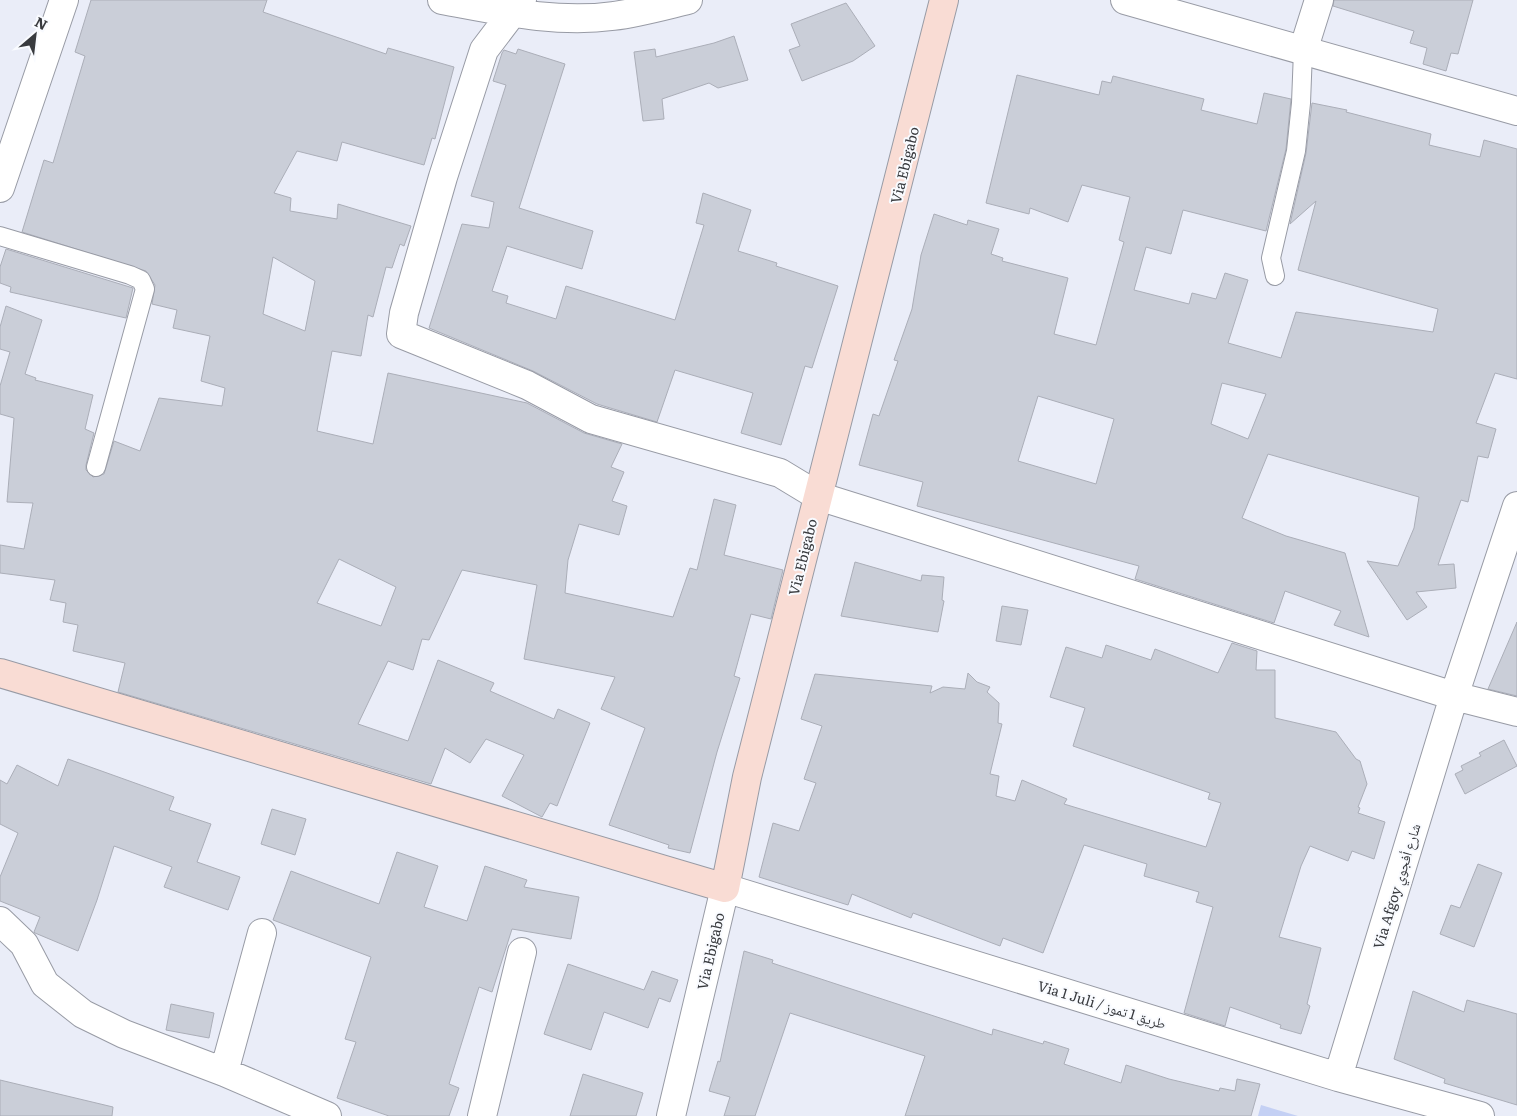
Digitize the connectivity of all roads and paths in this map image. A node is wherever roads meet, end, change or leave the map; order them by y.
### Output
1 (64, 0) edge
2 (442, 0) edge
3 (688, 0) edge
4 (944, 0) edge
5 (1125, 0) edge
6 (1319, 0) edge
7 (517, 6) edge
8 (1303, 51) junction
9 (1517, 112) edge
10 (0, 188) edge
11 (0, 236) edge
12 (1275, 276) dead end
13 (96, 467) dead end
14 (818, 496) junction
15 (1517, 506) edge
16 (0, 672) edge
17 (1454, 696) junction
18 (1517, 712) edge
19 (725, 888) junction
20 (0, 921) edge
21 (262, 933) dead end
22 (522, 952) dead end
23 (224, 1072) junction
24 (1338, 1077) junction
25 (326, 1116) edge
26 (482, 1116) edge
27 (671, 1116) edge
28 (1480, 1116) edge

1 - 10 street
2 - 7 street
3 - 7 street
4 - 14 main road, Via Ebigabo
5 - 8 street
6 - 8 street
7 - 14 street
8 - 9 street
8 - 12 lane
11 - 13 lane
14 - 17 street
14 - 19 main road, Via Ebigabo
15 - 17 street, Via Afgoy شارع أفجوي
16 - 19 main road
17 - 18 street
17 - 24 street, Via Afgoy شارع أفجوي
19 - 24 street, Via 1 Juli / طريق 1 تموز
19 - 27 street, Via Ebigabo
20 - 23 street
21 - 23 street
22 - 26 street
23 - 25 street
24 - 28 street, Via 1 Juli / طريق 1 تموز

